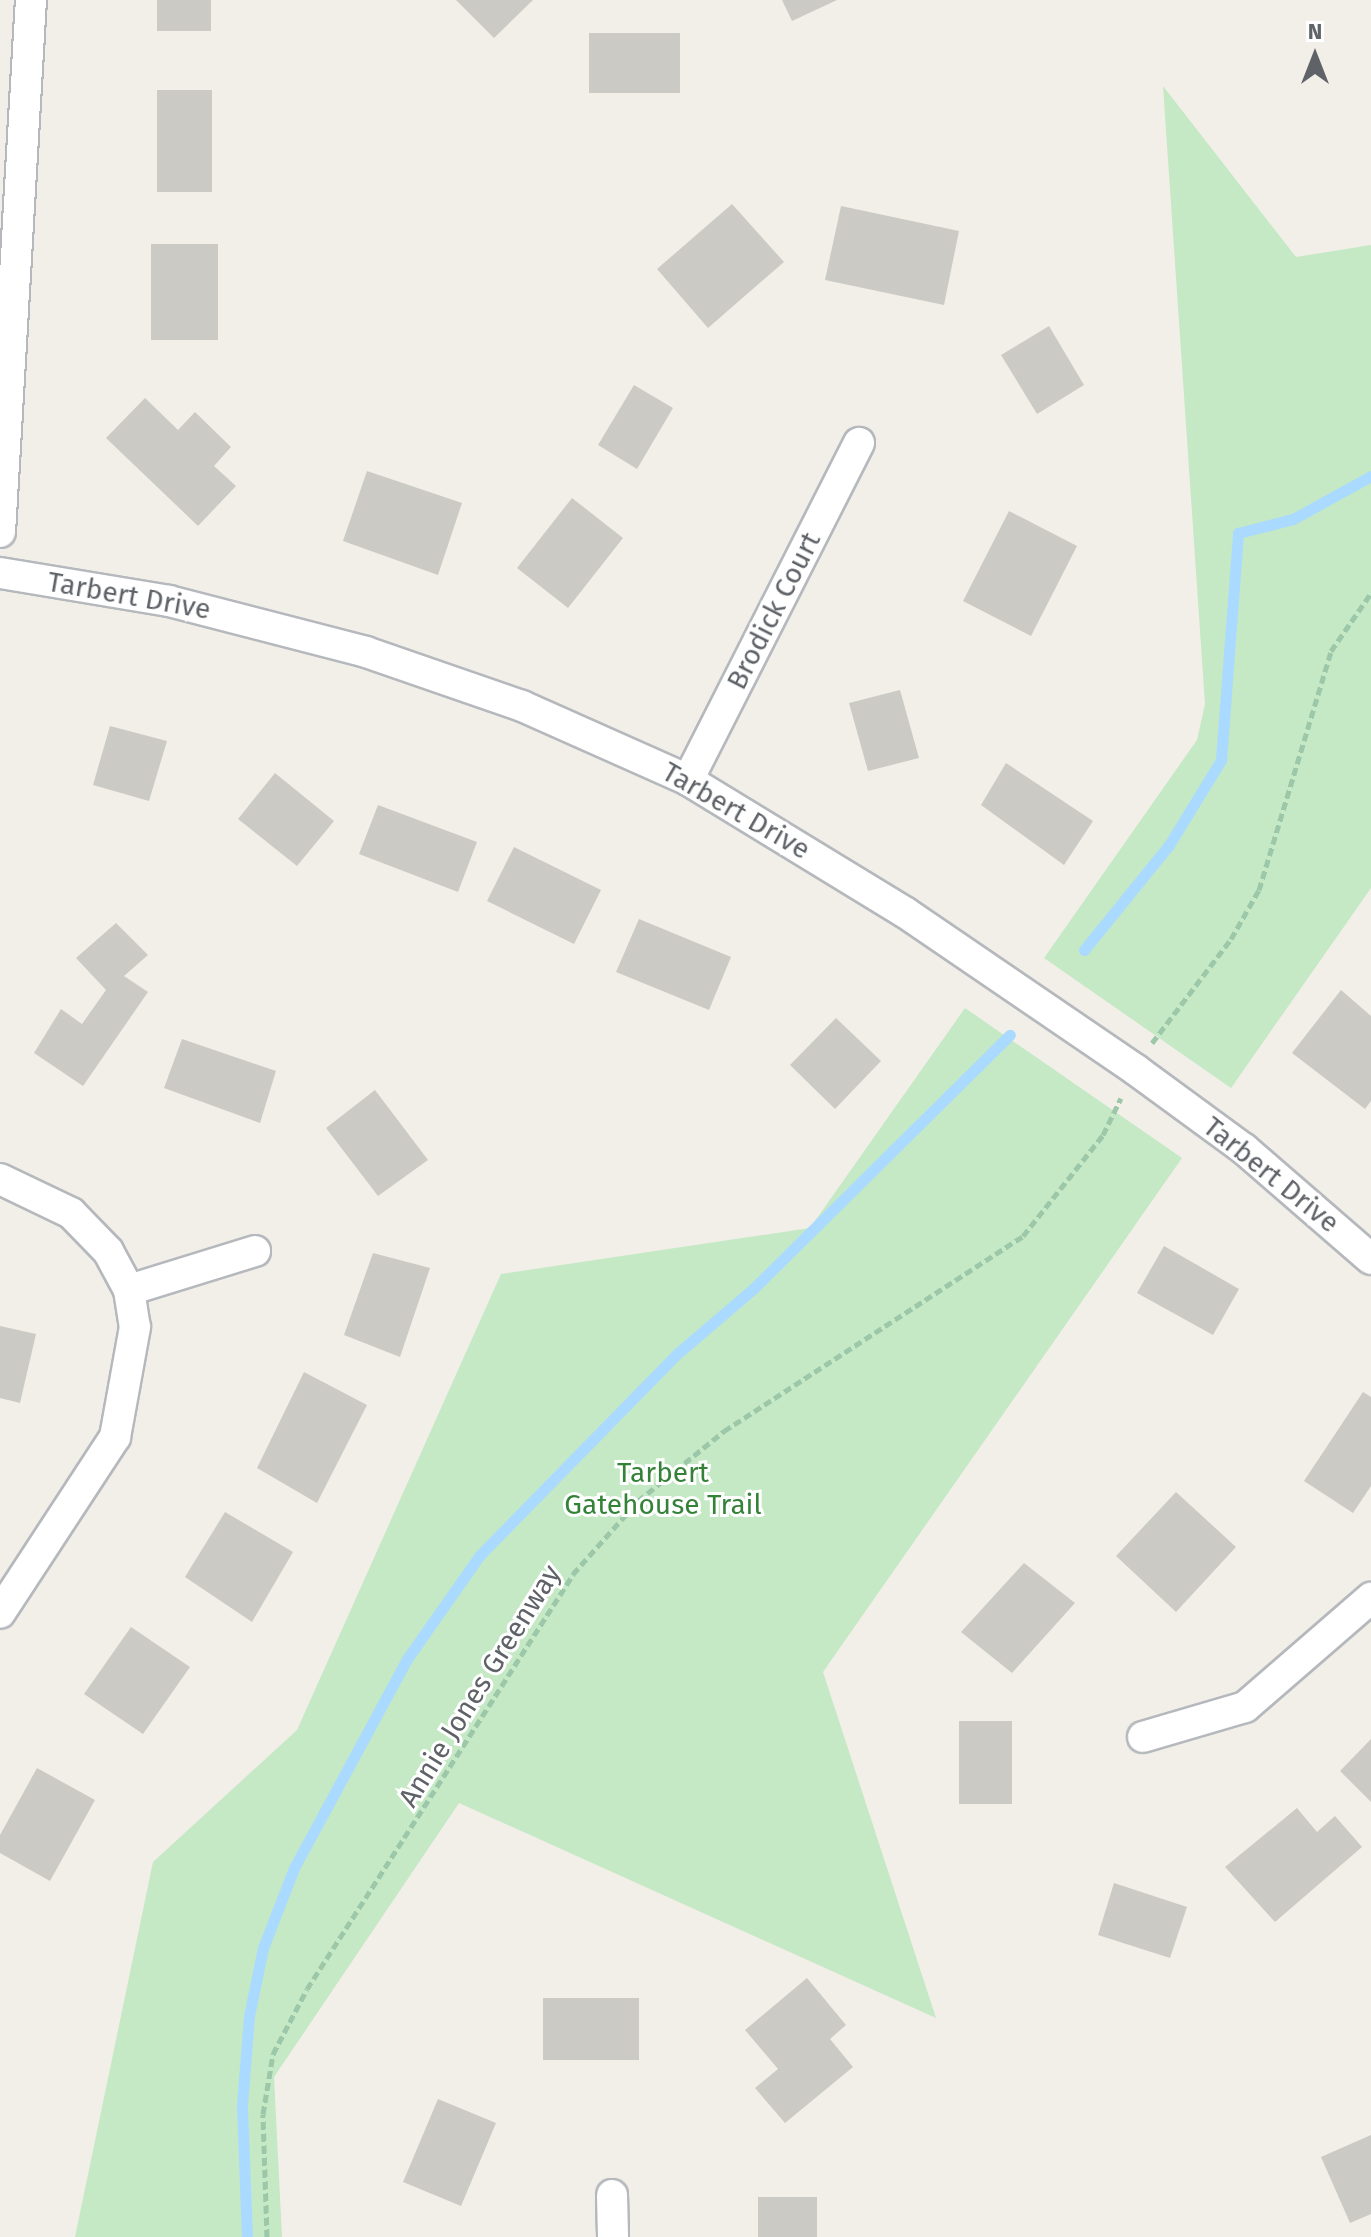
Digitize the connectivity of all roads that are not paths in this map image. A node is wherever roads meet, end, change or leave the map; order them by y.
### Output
1 (31, 0) edge
2 (859, 443) dead end
3 (0, 532) edge
4 (0, 573) edge
5 (688, 780) junction
6 (0, 1179) edge
7 (255, 1251) dead end
8 (1371, 1259) edge
9 (129, 1290) junction
10 (1371, 1598) edge
11 (0, 1613) edge
12 (1143, 1737) dead end
13 (612, 2195) dead end
14 (613, 2237) edge

1 - 3 street
2 - 5 street, Brodick Court
4 - 5 street, Tarbert Drive
5 - 8 street, Tarbert Drive
6 - 9 street
7 - 9 street
9 - 11 street
10 - 12 street
13 - 14 street

